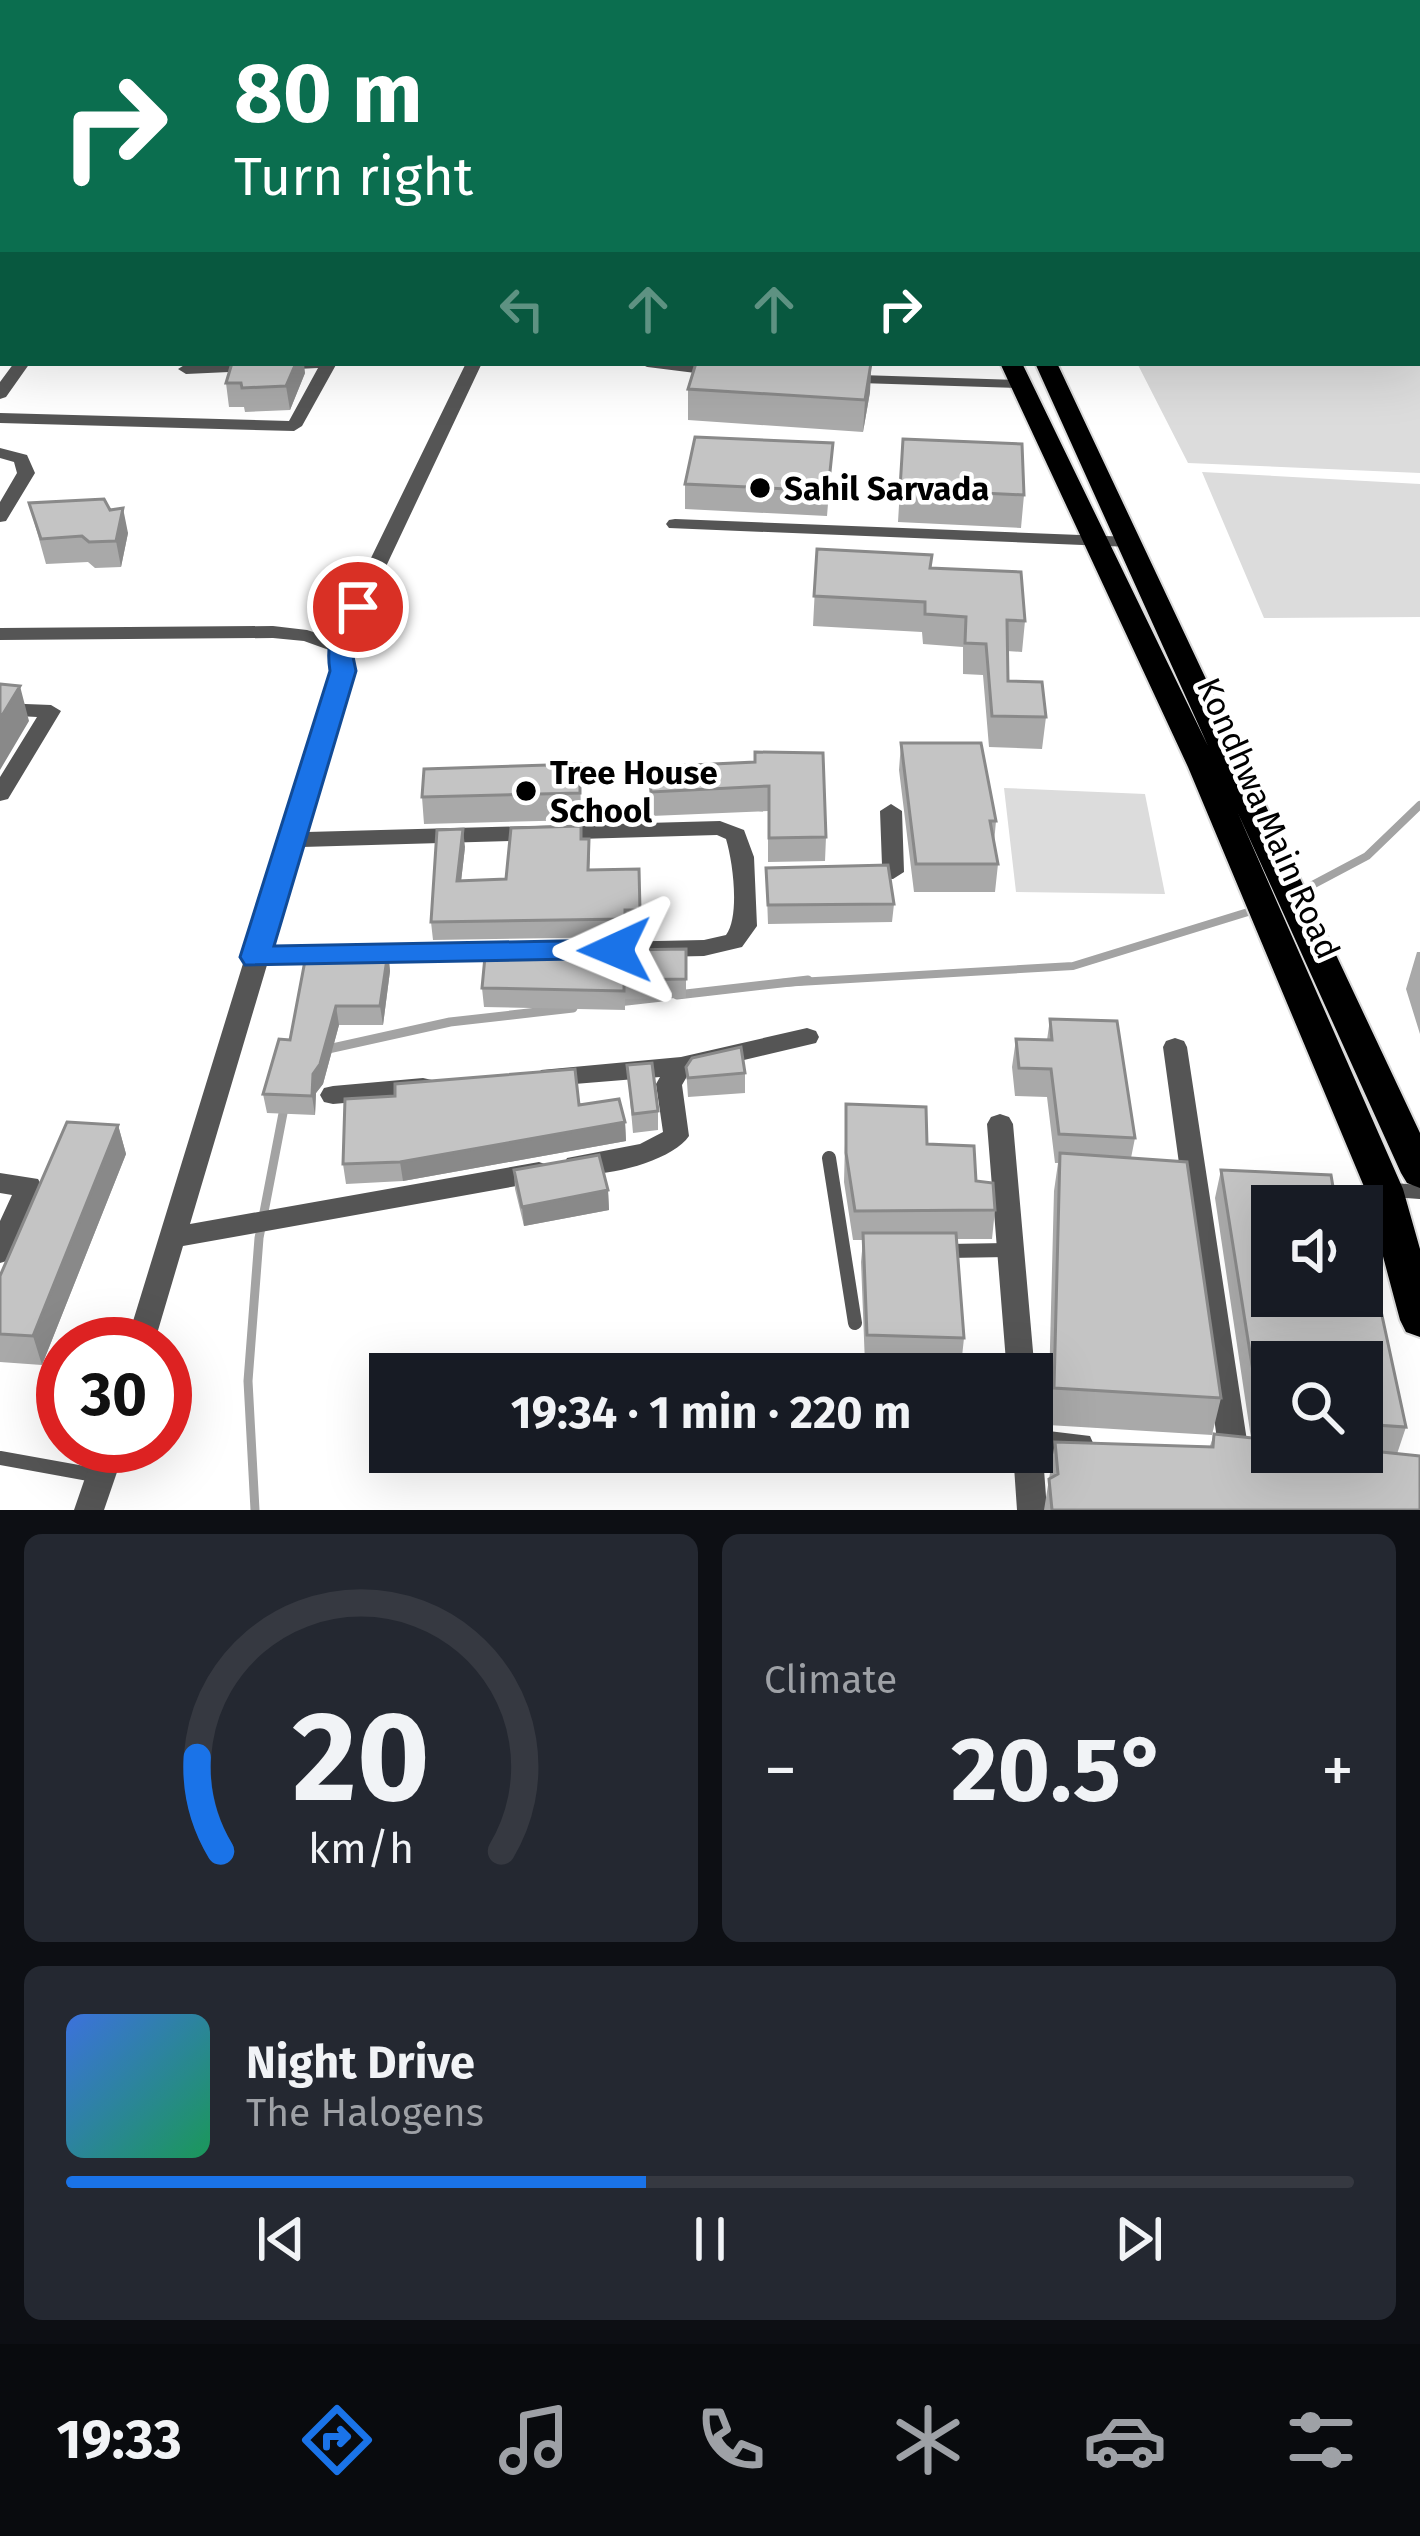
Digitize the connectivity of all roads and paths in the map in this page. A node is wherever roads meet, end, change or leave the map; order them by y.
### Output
1 (20, 366) edge
2 (256, 366) edge
3 (325, 366) edge
4 (473, 366) edge
5 (677, 366) edge
6 (1047, 366) edge
7 (186, 369) dead end
8 (726, 371) edge
9 (1015, 374) edge
10 (858, 379) edge
11 (0, 394) edge
12 (0, 418) edge
13 (0, 453) edge
14 (0, 517) edge
15 (675, 524) dead end
16 (1097, 541) junction
17 (1131, 542) junction
18 (0, 634) edge
19 (338, 647) junction
20 (0, 709) edge
21 (0, 794) edge
22 (891, 812) dead end
23 (291, 840) junction
24 (829, 873) edge
25 (586, 951) edge
26 (539, 952) edge
27 (256, 957) junction
28 (808, 1036) dead end
29 (1175, 1047) dead end
30 (681, 1066) junction
31 (519, 1079) edge
32 (449, 1085) edge
33 (333, 1095) dead end
34 (1000, 1124) dead end
35 (829, 1158) dead end
36 (0, 1183) edge
37 (1408, 1185) edge
38 (170, 1238) junction
39 (1011, 1250) junction
40 (867, 1251) edge
41 (933, 1251) edge
42 (0, 1252) edge
43 (845, 1252) junction
44 (148, 1317) edge
45 (1420, 1320) edge
46 (855, 1323) dead end
47 (1019, 1353) edge
48 (1053, 1443) edge
49 (1100, 1446) edge
50 (1235, 1455) edge
51 (0, 1457) edge
52 (36, 1458) edge
53 (103, 1473) edge
54 (1029, 1473) edge
55 (89, 1510) edge
56 (1032, 1510) edge

1 - 11 street
2 - 7 street
3 - 12 street
4 - 19 street
5 - 8 lane
6 - 17 main road, Kondhwa Main Road
9 - 10 lane
9 - 16 main road, Kondhwa Main Road
13 - 14 street
15 - 16 street
16 - 17 street
16 - 37 main road, Kondhwa Main Road
17 - 37 main road, Kondhwa Main Road
18 - 19 street
19 - 23 street
20 - 21 street
22 - 24 street
23 - 25 street
23 - 27 street
26 - 27 street
27 - 38 street
28 - 30 street
29 - 50 street
30 - 31 street
30 - 38 street
32 - 33 street
34 - 39 street
35 - 43 lane
36 - 42 street
37 - 45 main road, Kondhwa Main Road
38 - 44 street
39 - 41 lane
39 - 47 street
40 - 43 lane
43 - 46 lane
48 - 49 street
51 - 52 lane
53 - 55 street
54 - 56 street

